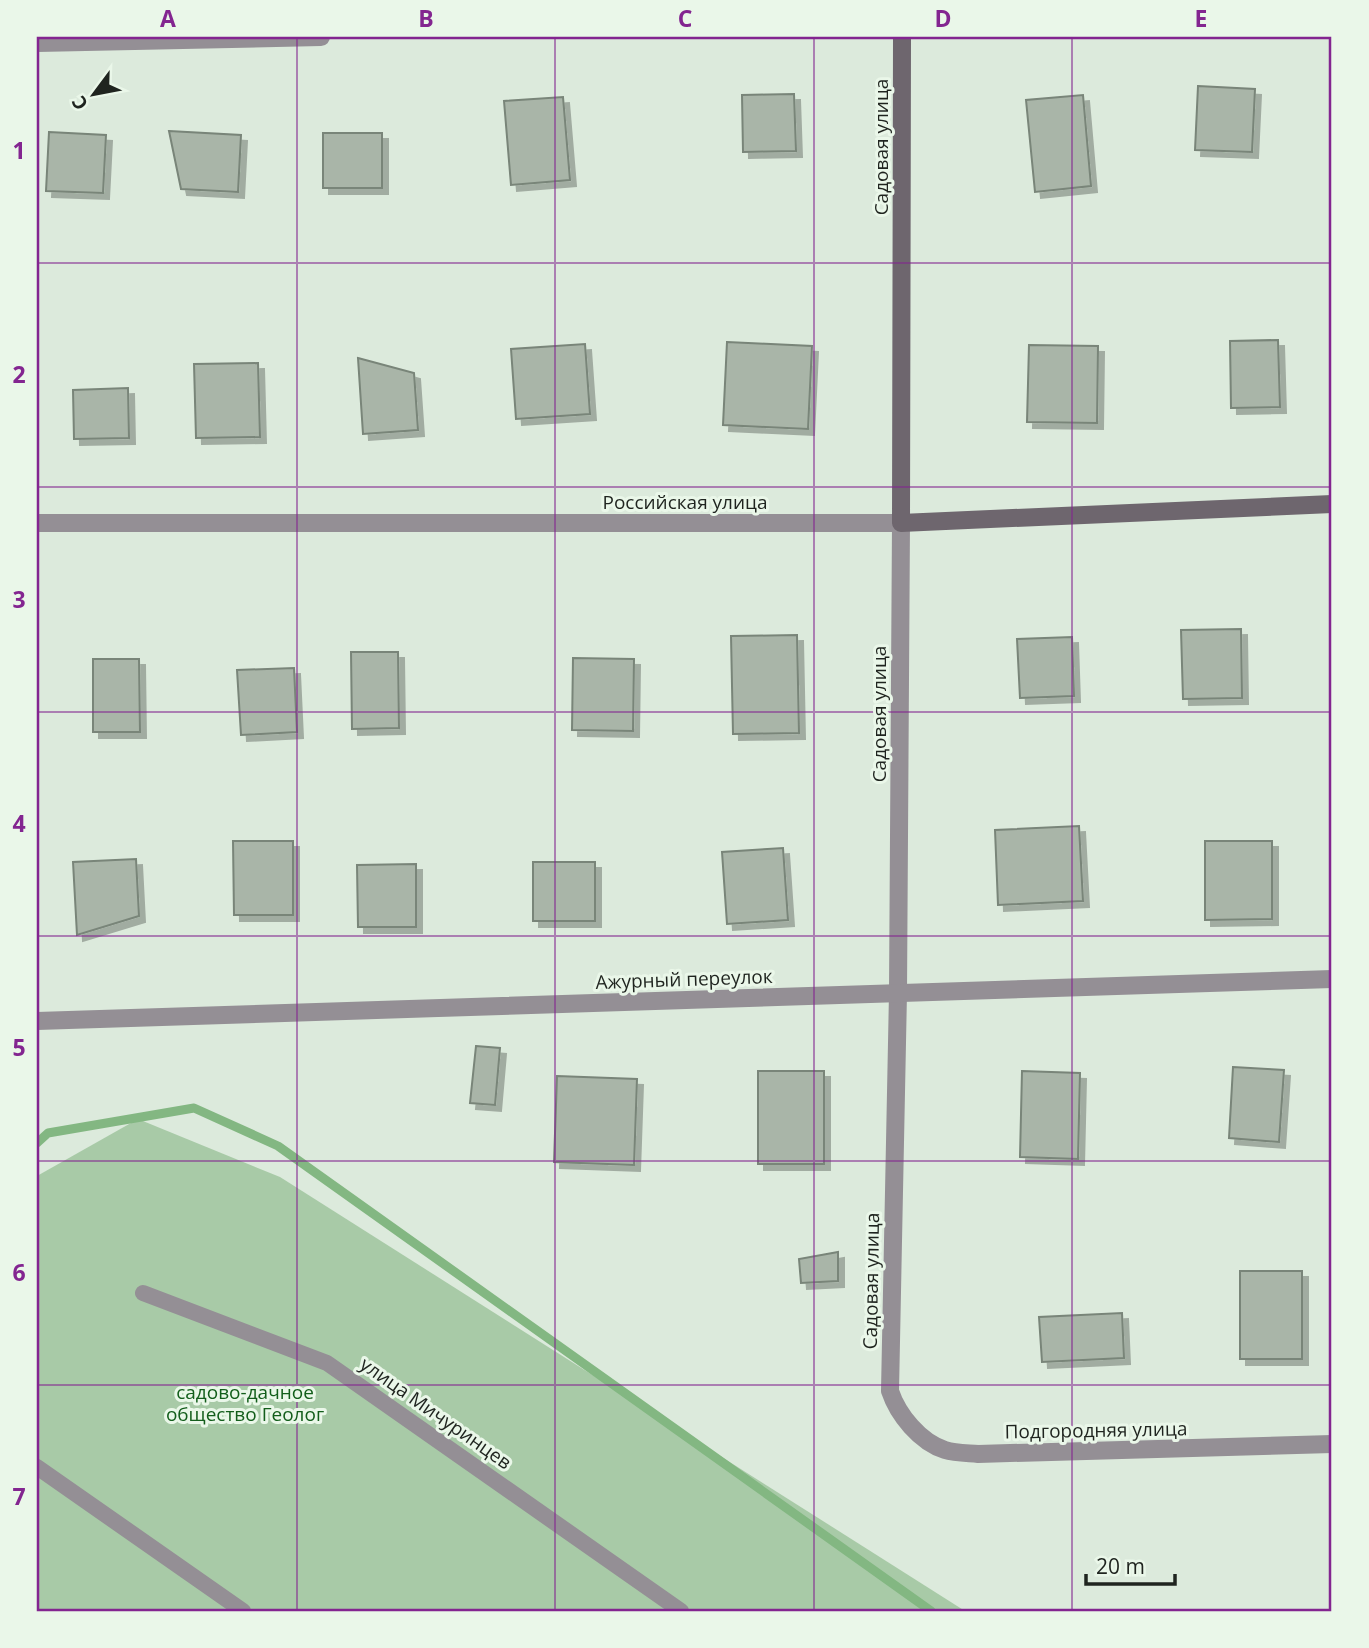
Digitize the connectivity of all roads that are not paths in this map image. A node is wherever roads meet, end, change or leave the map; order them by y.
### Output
1 (321, 37) edge
2 (902, 37) edge
3 (37, 43) edge
4 (1332, 504) edge
5 (37, 523) edge
6 (901, 523) junction
7 (1332, 979) edge
8 (898, 993) junction
9 (37, 1021) edge
10 (144, 1293) dead end
11 (890, 1391) joint
12 (1332, 1444) edge
13 (37, 1467) edge
14 (243, 1611) edge
15 (681, 1611) edge

1 - 3 street
2 - 6 street, Садовая улица
4 - 6 street, Российская улица
5 - 6 street, Российская улица
6 - 8 street, Садовая улица
7 - 8 street, Ажурный переулок
8 - 9 street, Ажурный переулок
8 - 11 street, Садовая улица
10 - 15 lane, улица Мичуринцев
11 - 12 street, Подгородняя улица
13 - 14 lane

